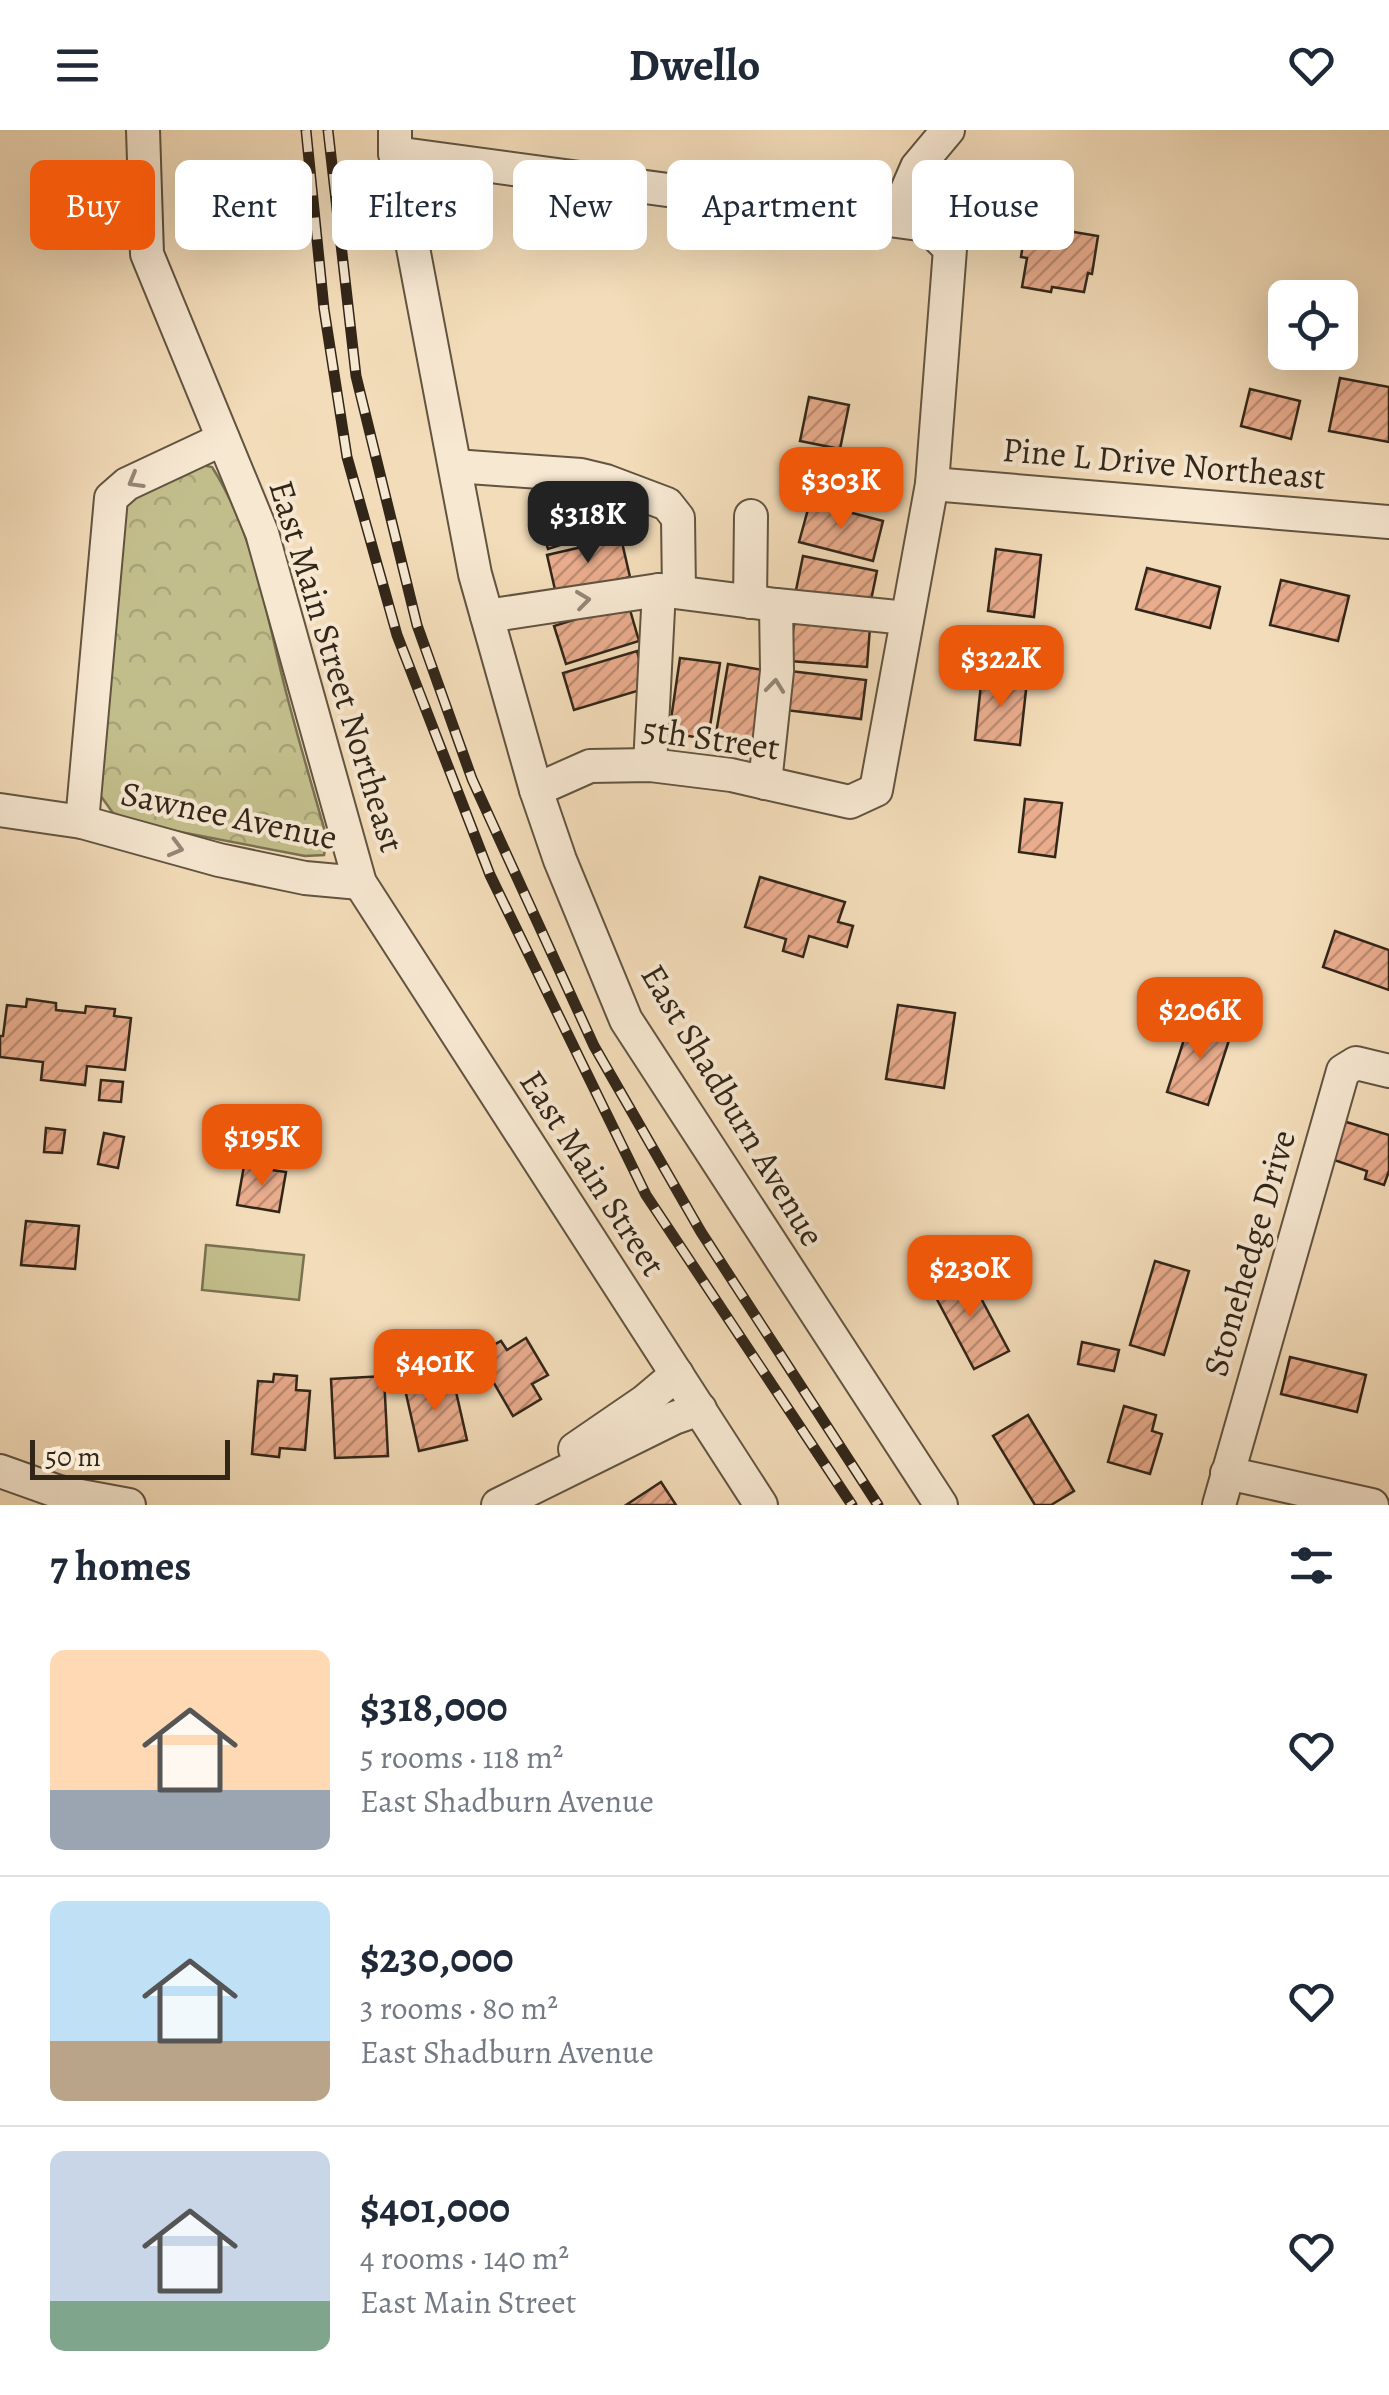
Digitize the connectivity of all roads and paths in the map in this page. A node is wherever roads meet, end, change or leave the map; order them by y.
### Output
1 (143, 130) edge
2 (948, 130) edge
3 (395, 142) edge
4 (910, 223) junction
5 (223, 439) junction
6 (455, 466) junction
7 (932, 484) junction
8 (752, 516) dead end
9 (1389, 522) edge
10 (669, 591) junction
11 (763, 603) junction
12 (487, 616) junction
13 (907, 618) junction
14 (650, 765) junction
15 (765, 783) junction
16 (536, 790) junction
17 (0, 810) edge
18 (82, 822) junction
19 (360, 883) junction
20 (1389, 1070) edge
21 (676, 1374) junction
22 (700, 1409) junction
23 (0, 1471) edge
24 (1223, 1489) edge
25 (509, 1499) edge
26 (129, 1505) edge
27 (761, 1505) edge
28 (941, 1505) edge
29 (1372, 1505) edge

1 - 5 street, East Main Street Northeast
2 - 4 street
3 - 4 street
3 - 6 street, East Shadburn Avenue
4 - 7 street
5 -> 18 street
5 - 19 street, East Main Street Northeast
6 - 10 street
6 - 12 street, East Shadburn Avenue
7 - 9 street, Pine L Drive Northeast
7 - 13 street
8 - 11 street
10 - 11 street
12 -> 10 street
10 - 14 street
11 - 13 street
15 -> 11 street
12 - 16 street, East Shadburn Avenue
13 - 15 street, 5th Street
14 - 15 street, 5th Street
14 - 16 street, 5th Street
16 - 28 street, East Shadburn Avenue
17 - 18 street, Sawnee Avenue
18 -> 19 street, Sawnee Avenue
19 - 21 street, East Main Street
20 - 24 street, Stonehedge Drive
21 - 22 street, East Main Street
21 - 25 street
22 - 25 street
22 - 27 street, East Main Street
23 - 26 street
24 - 29 street

